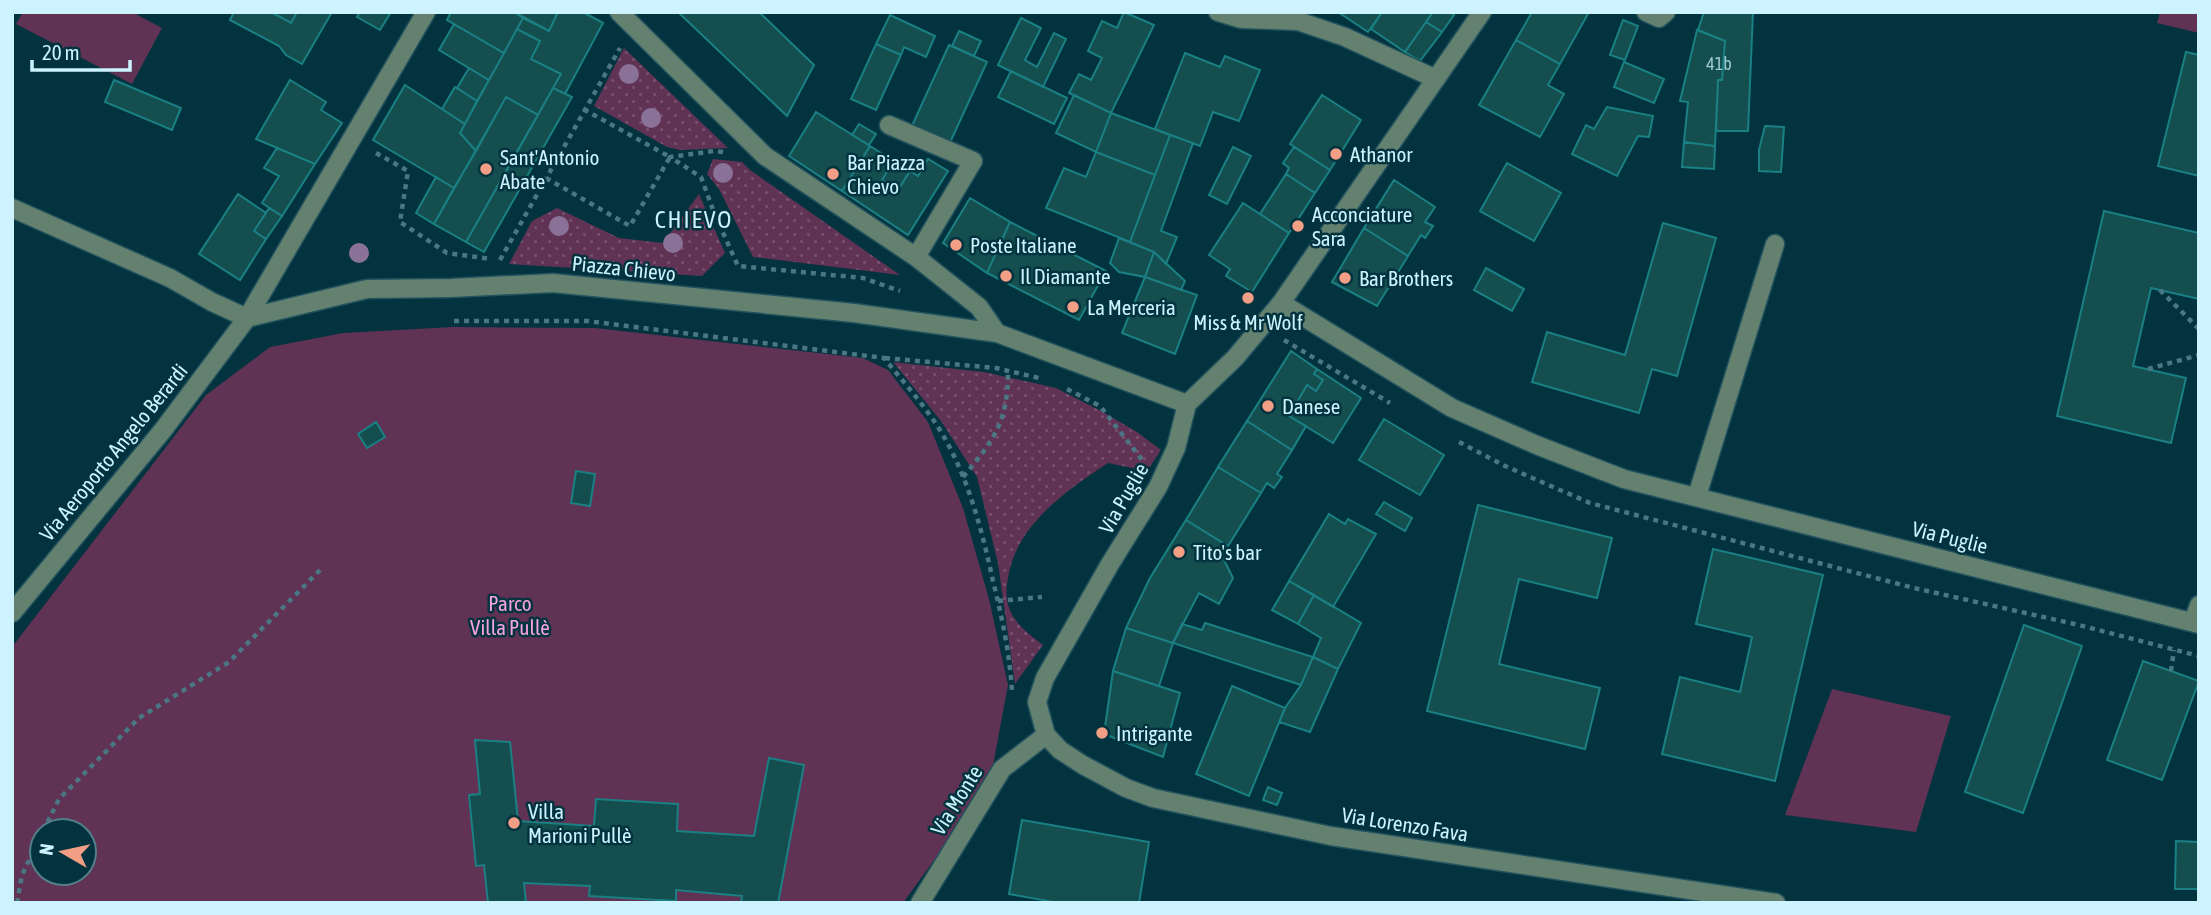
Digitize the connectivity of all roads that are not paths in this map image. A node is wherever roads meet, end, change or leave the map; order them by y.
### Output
1 (426, 12) edge
2 (619, 12) edge
3 (1218, 12) edge
4 (1482, 12) edge
5 (1646, 12) edge
6 (1666, 12) edge
7 (1436, 79) junction
8 (889, 125) dead end
9 (12, 208) edge
10 (1775, 244) dead end
11 (916, 257) junction
12 (1281, 303) junction
13 (247, 318) junction
14 (997, 333) junction
15 (1187, 404) junction
16 (1697, 496) junction
17 (12, 613) edge
18 (2197, 617) edge
19 (1046, 735) junction
20 (920, 903) edge
21 (1776, 903) edge

1 - 13 street, Via Aeroporto Angelo Berardi
2 - 11 street
3 - 7 street
4 - 7 street
5 - 6 street
7 - 12 street
8 - 11 street
9 - 13 street
10 - 16 street
11 - 14 street
12 - 15 street
12 - 16 street, Via Puglie
13 - 14 street, Piazza Chievo
13 - 17 street, Via Aeroporto Angelo Berardi
14 - 15 street, Piazza Chievo
15 - 19 street, Via Puglie
16 - 18 street, Via Puglie
19 - 20 street, Via Monte
19 - 21 street, Via Lorenzo Fava

